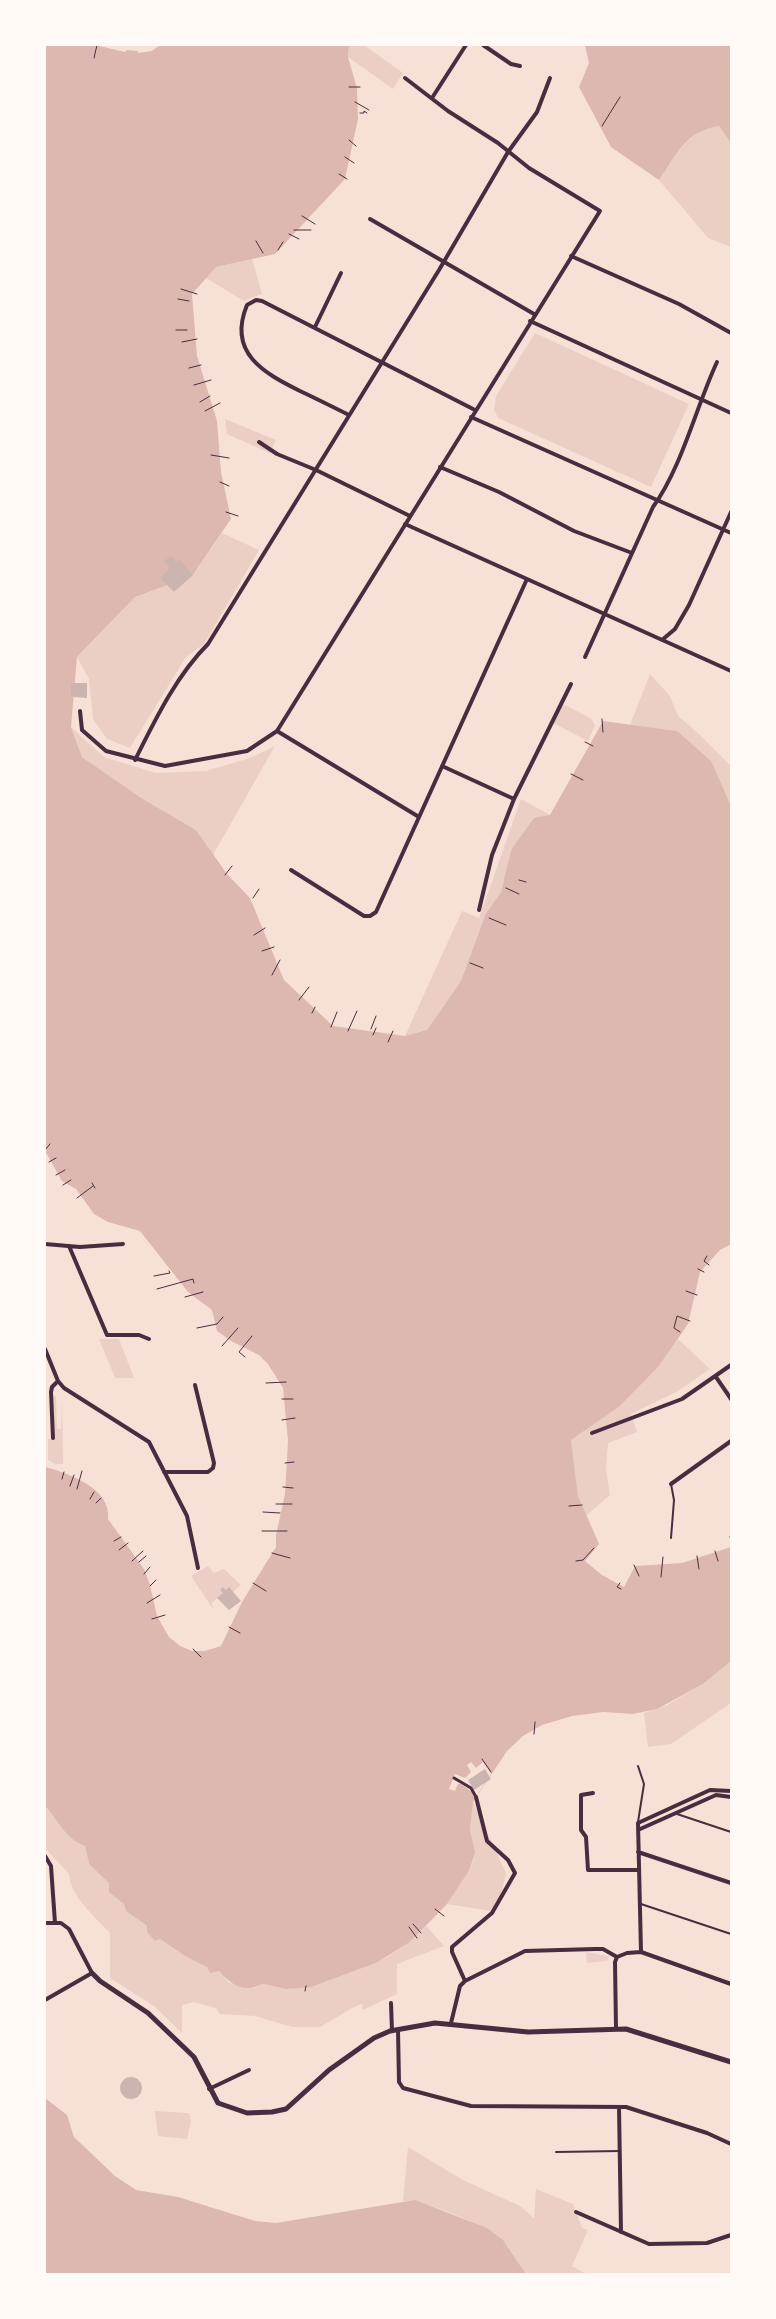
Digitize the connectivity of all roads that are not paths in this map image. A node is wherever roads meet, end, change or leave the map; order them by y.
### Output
1 (466, 45) edge
2 (482, 45) edge
3 (520, 66) dead end
4 (405, 78) dead end
5 (550, 78) dead end
6 (432, 98) junction
7 (508, 152) junction
8 (370, 219) dead end
9 (571, 256) junction
10 (443, 260) junction
11 (341, 273) dead end
12 (534, 314) junction
13 (530, 321) junction
14 (315, 328) junction
15 (731, 333) edge
16 (717, 362) dead end
17 (381, 363) junction
18 (700, 399) junction
19 (475, 410) junction
20 (731, 413) edge
21 (349, 416) junction
22 (471, 417) junction
23 (259, 442) dead end
24 (440, 467) junction
25 (316, 470) junction
26 (658, 500) junction
27 (731, 512) edge
28 (410, 516) junction
29 (405, 524) junction
30 (724, 530) junction
31 (731, 533) edge
32 (632, 553) junction
33 (527, 579) junction
34 (604, 614) junction
35 (662, 640) junction
36 (585, 657) dead end
37 (731, 671) edge
38 (571, 684) dead end
39 (80, 711) dead end
40 (277, 731) junction
41 (135, 760) junction
42 (442, 766) junction
43 (514, 799) junction
44 (419, 817) junction
45 (291, 870) dead end
46 (479, 910) dead end
47 (45, 1244) edge
48 (123, 1244) dead end
49 (69, 1246) junction
50 (149, 1339) dead end
51 (45, 1349) edge
52 (731, 1365) edge
53 (716, 1377) junction
54 (58, 1381) junction
55 (195, 1385) dead end
56 (731, 1399) edge
57 (592, 1432) dead end
58 (52, 1438) dead end
59 (731, 1441) edge
60 (164, 1472) junction
61 (671, 1484) joint
62 (671, 1538) dead end
63 (198, 1568) dead end
64 (638, 1766) dead end
65 (454, 1778) dead end
66 (731, 1791) edge
67 (593, 1793) dead end
68 (476, 1796) joint
69 (731, 1797) edge
70 (674, 1814) junction
71 (638, 1823) junction
72 (638, 1830) junction
73 (731, 1832) edge
74 (638, 1852) junction
75 (45, 1856) edge
76 (639, 1870) junction
77 (731, 1883) edge
78 (640, 1904) junction
79 (45, 1923) edge
80 (55, 1923) junction
81 (731, 1934) edge
82 (640, 1952) junction
83 (617, 1957) junction
84 (92, 1973) junction
85 (465, 1982) junction
86 (731, 1984) edge
87 (45, 2000) edge
88 (391, 2003) dead end
89 (451, 2024) junction
90 (616, 2028) junction
91 (395, 2030) junction
92 (731, 2062) edge
93 (249, 2070) dead end
94 (209, 2089) junction
95 (619, 2107) junction
96 (731, 2144) edge
97 (620, 2151) junction
98 (556, 2152) dead end
99 (576, 2212) dead end
100 (621, 2232) junction
101 (731, 2235) edge

1 - 6 street
2 - 3 street
4 - 6 street
5 - 7 street
6 - 7 street
7 - 9 street
7 - 10 street
8 - 10 street
9 - 12 street
9 - 15 street
10 - 12 street
10 - 17 street
11 - 14 street
12 - 13 street
13 - 18 street
13 - 19 street
14 - 17 street
14 - 21 street
16 - 18 street
17 - 19 street
17 - 21 street
18 - 20 street
18 - 26 street
19 - 22 street
21 - 25 street
22 - 24 street
22 - 26 street
23 - 25 street
24 - 28 street
24 - 32 street
25 - 28 street
25 - 41 street
26 - 30 street
26 - 32 street
27 - 30 street
28 - 29 street
29 - 33 street
29 - 40 street
30 - 31 street
30 - 35 street
32 - 34 street
33 - 34 street
33 - 42 street
34 - 35 street
34 - 36 street
35 - 37 street
38 - 43 street
39 - 41 street
40 - 41 street
40 - 44 street
42 - 43 street
42 - 44 street
43 - 46 street
44 - 45 street
47 - 49 street
48 - 49 street
49 - 50 street
51 - 54 street
52 - 53 street
53 - 56 street
53 - 57 street
54 - 58 street
54 - 60 street
55 - 60 street
59 - 61 street
60 - 63 street
61 - 62 lane
64 - 71 lane
65 - 68 street
66 - 71 street
67 - 76 street
68 - 85 street
69 - 70 street
70 - 72 street
70 - 73 lane
71 - 72 street
72 - 74 street
74 - 76 street
74 - 77 street
75 - 80 street
76 - 78 street
78 - 81 lane
78 - 82 street
79 - 80 street
80 - 84 street
82 - 83 street
82 - 86 street
83 - 85 street
83 - 90 street
84 - 87 street
84 - 94 street
85 - 89 street
88 - 91 street
89 - 90 street
89 - 91 street
90 - 92 street
91 - 94 street
91 - 95 street
93 - 94 street
95 - 96 street
95 - 97 street
97 - 98 lane
97 - 100 street
99 - 100 street
100 - 101 street

